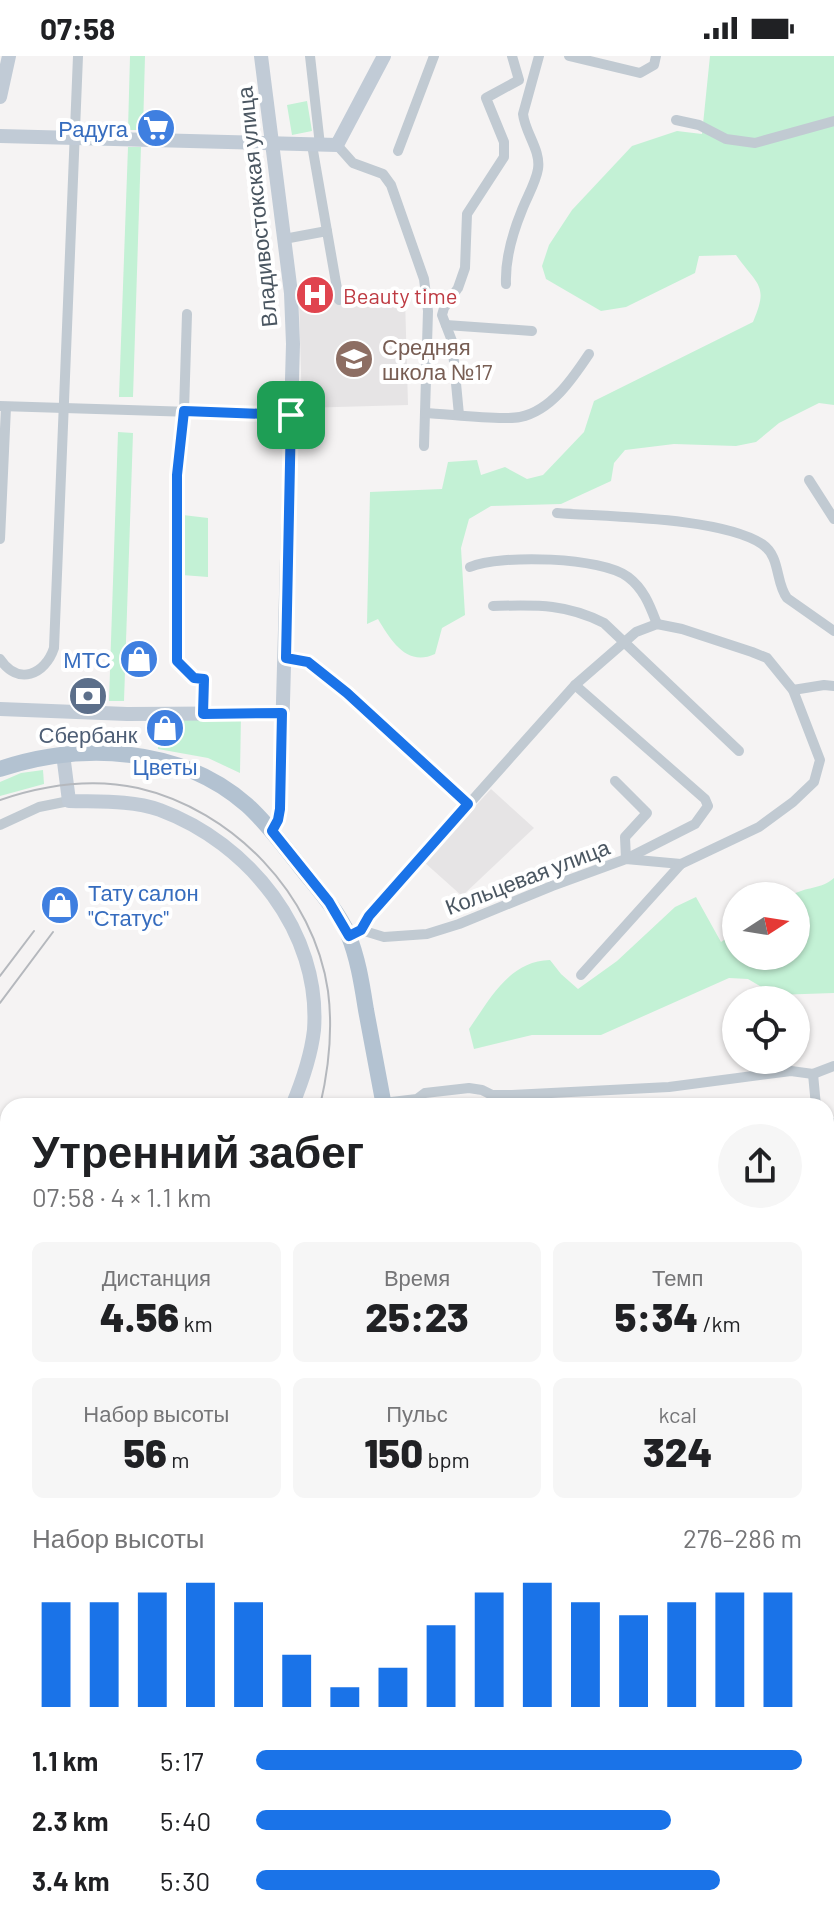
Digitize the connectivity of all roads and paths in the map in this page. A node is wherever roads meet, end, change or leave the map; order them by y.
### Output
1 (9, 56) edge
2 (78, 56) edge
3 (261, 56) edge
4 (310, 56) edge
5 (384, 56) edge
6 (434, 56) edge
7 (512, 56) edge
8 (539, 56) edge
9 (656, 56) edge
10 (574, 57) edge
11 (597, 60) edge
12 (0, 97) edge
13 (676, 120) dead end
14 (834, 121) edge
15 (0, 136) edge
16 (75, 139) junction
17 (272, 144) junction
18 (316, 145) junction
19 (337, 145) junction
20 (398, 151) dead end
21 (327, 231) junction
22 (284, 239) junction
23 (506, 284) dead end
24 (339, 300) dead end
25 (428, 311) junction
26 (187, 314) dead end
27 (444, 320) junction
28 (532, 331) dead end
29 (589, 354) dead end
30 (3, 407) edge
31 (65, 408) junction
32 (184, 411) junction
33 (425, 413) junction
34 (291, 415) junction
35 (459, 415) junction
36 (424, 446) dead end
37 (809, 480) dead end
38 (557, 513) dead end
39 (834, 519) edge
40 (0, 539) edge
41 (470, 567) dead end
42 (493, 606) dead end
43 (657, 624) junction
44 (834, 631) edge
45 (624, 642) junction
46 (286, 658) junction
47 (0, 659) edge
48 (575, 685) junction
49 (834, 686) edge
50 (793, 690) junction
51 (0, 709) edge
52 (282, 713) junction
53 (203, 714) junction
54 (739, 751) dead end
55 (63, 754) junction
56 (0, 769) edge
57 (615, 781) dead end
58 (69, 801) junction
59 (468, 804) junction
60 (0, 825) edge
61 (272, 831) junction
62 (626, 859) junction
63 (681, 864) junction
64 (355, 933) junction
65 (581, 975) dead end
66 (834, 1066) edge
67 (813, 1074) junction
68 (295, 1098) edge
69 (383, 1098) edge
70 (418, 1098) edge
71 (815, 1098) edge

1 - 12 street
2 - 16 street
3 - 17 street, Владивостокская улица
4 - 18 street
5 - 19 street
6 - 20 street
7 - 27 street
8 - 23 street
9 - 11 street
10 - 11 street
13 - 14 street
15 - 16 street
16 - 17 street
16 - 31 street
17 - 18 street
17 - 22 street, Владивостокская улица
18 - 19 street
18 - 21 street
19 - 25 street
21 - 22 street
21 - 24 street
22 - 34 street, Владивостокская улица
25 - 27 street
25 - 33 street
26 - 32 street
27 - 28 street
27 - 35 street
29 - 35 street
30 - 31 street
30 - 40 street
31 - 32 street
31 - 47 street
32 - 34 street
32 - 53 street
33 - 35 street
33 - 36 street
34 - 46 street, Владивостокская улица
37 - 39 street
38 - 44 street
41 - 43 street
42 - 45 street
43 - 45 street
43 - 50 street
45 - 48 street
45 - 54 street
46 - 52 street, Владивостокская улица
46 - 59 street
48 - 59 street
48 - 62 street
49 - 50 street
50 - 63 street
51 - 53 street
52 - 53 street
52 - 61 street, Владивостокская улица
55 - 56 main road
55 - 58 street
55 - 61 main road
57 - 62 street
58 - 60 street
58 - 68 street
59 - 64 street
61 - 64 main road
62 - 63 street, Кольцевая улица
62 - 64 street, Кольцевая улица
63 - 65 street
64 - 69 main road
66 - 67 street
67 - 70 street
67 - 71 street

